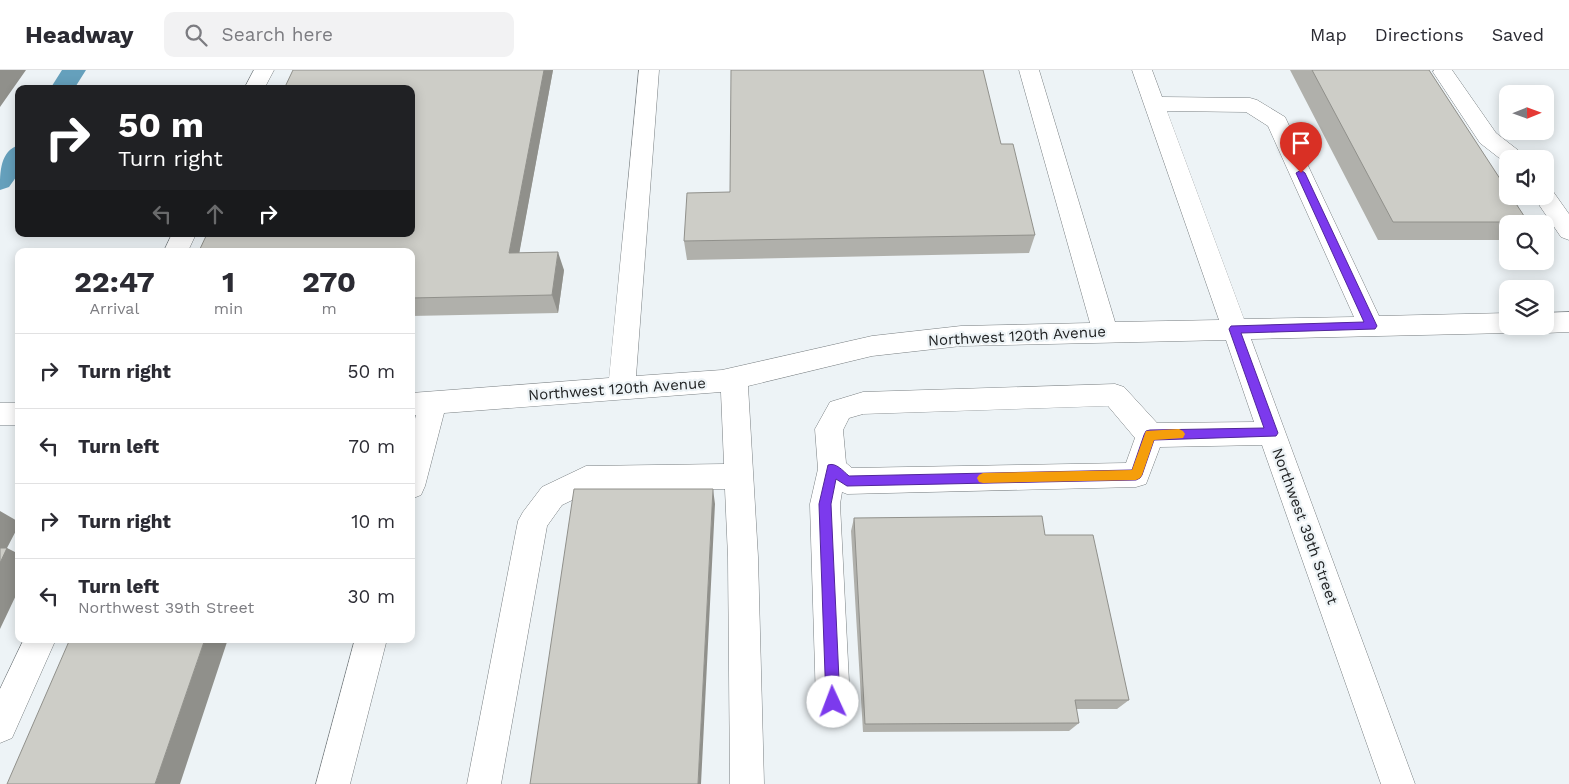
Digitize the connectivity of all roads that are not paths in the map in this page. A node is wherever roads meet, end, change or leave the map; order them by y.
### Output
1 (264, 70) edge
2 (649, 70) edge
3 (1028, 70) edge
4 (1142, 70) edge
5 (1443, 72) dead end
6 (256, 85) edge
7 (1154, 104) junction
8 (1503, 150) edge
9 (1550, 205) edge
10 (1569, 231) edge
11 (1554, 322) edge
12 (1569, 322) edge
13 (1499, 323) edge
14 (1372, 326) junction
15 (1235, 329) junction
16 (1105, 332) junction
17 (734, 378) junction
18 (622, 387) junction
19 (422, 404) edge
20 (0, 414) edge
21 (15, 414) edge
22 (1272, 433) junction
23 (1150, 435) junction
24 (415, 456) edge
25 (832, 469) junction
26 (738, 476) junction
27 (38, 643) edge
28 (370, 643) edge
29 (833, 702) dead end
30 (0, 726) edge
31 (333, 784) edge
32 (484, 784) edge
33 (747, 784) edge
34 (1398, 784) edge

1 - 6 street
2 - 18 street
3 - 16 street
4 - 7 street, Northwest 39th Street
5 - 8 street
7 - 14 street
7 - 15 street, Northwest 39th Street
9 - 10 street
11 - 12 street
13 - 14 street, Northwest 120th Avenue
14 - 15 street, Northwest 120th Avenue
15 - 16 street, Northwest 120th Avenue
15 - 22 street, Northwest 39th Street
16 - 17 street, Northwest 120th Avenue
17 - 18 street, Northwest 120th Avenue
17 - 26 street
18 - 19 street, Northwest 120th Avenue
19 - 24 street
20 - 21 street
22 - 23 street
22 - 34 street, Northwest 39th Street
23 - 25 street
23 - 25 street
25 - 29 street
26 - 32 street
26 - 33 street
27 - 30 street
28 - 31 street

